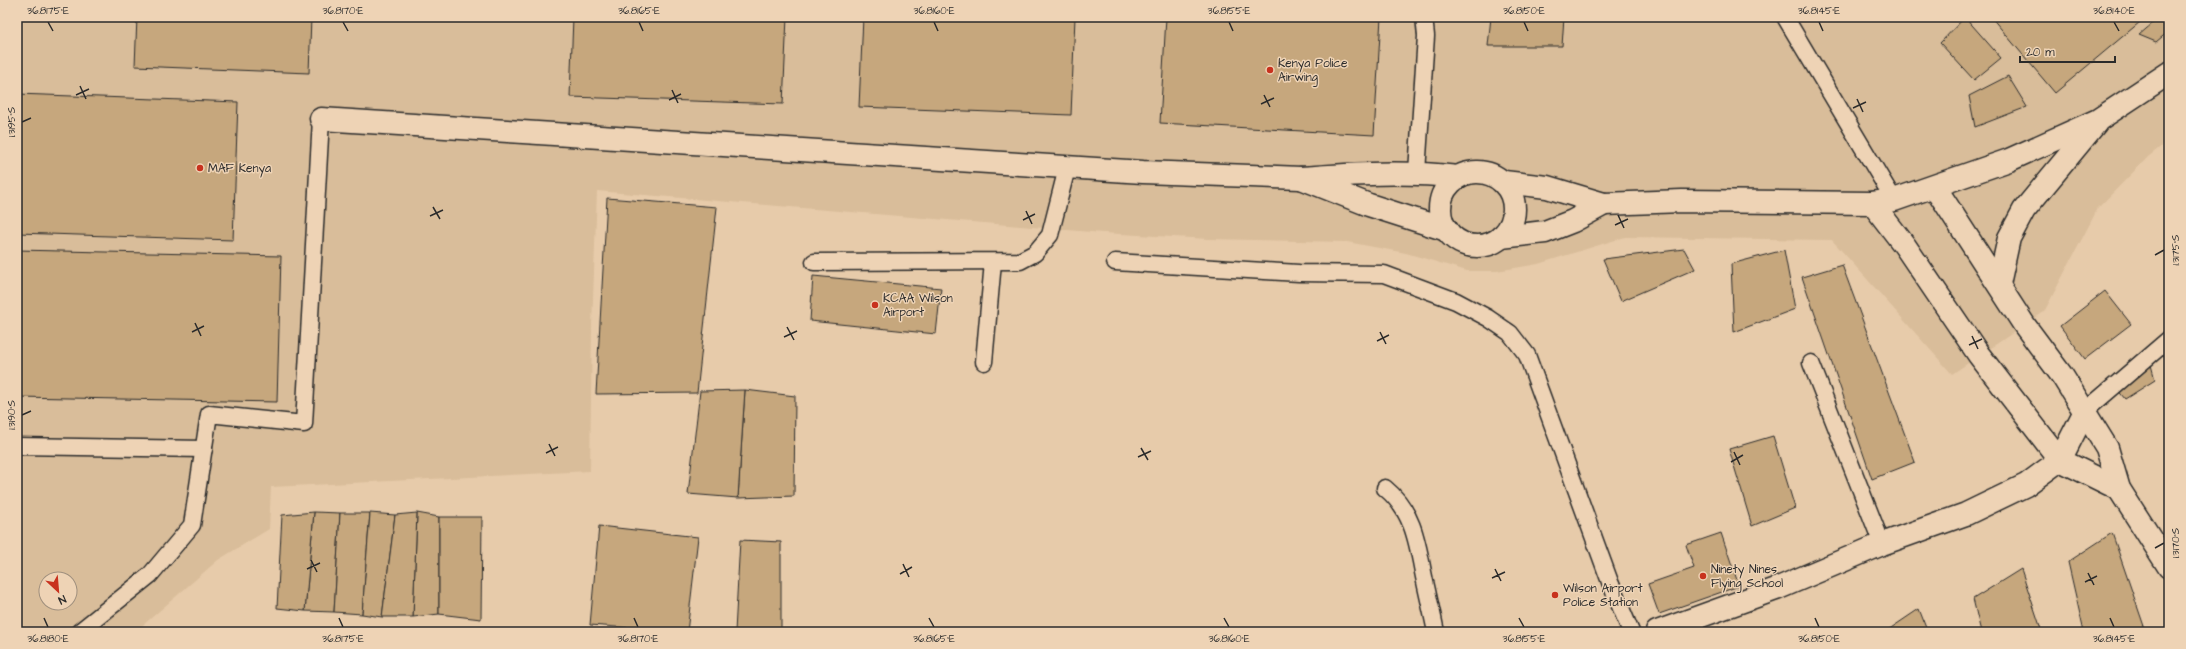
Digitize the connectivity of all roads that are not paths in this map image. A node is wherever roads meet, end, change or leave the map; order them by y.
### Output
1 (1785, 17) edge
2 (1427, 21) edge
3 (2169, 73) edge
4 (321, 119) joint
5 (2098, 120) junction
6 (1067, 168) junction
7 (1417, 172) junction
8 (1458, 177) junction
9 (1301, 178) junction
10 (1504, 182) junction
11 (1935, 187) junction
12 (1894, 200) junction
13 (1872, 203) junction
14 (1604, 204) junction
15 (1447, 230) junction
16 (1501, 237) junction
17 (814, 262) dead end
18 (993, 262) junction
19 (1115, 262) dead end
20 (1999, 284) junction
21 (2169, 339) edge
22 (984, 362) dead end
23 (1811, 362) dead end
24 (2085, 412) junction
25 (17, 446) edge
26 (204, 449) junction
27 (2060, 460) junction
28 (1385, 488) dead end
29 (2119, 489) junction
30 (1882, 544) junction
31 (2169, 567) edge
32 (79, 632) edge
33 (1436, 632) edge
34 (1631, 632) edge
35 (1657, 632) edge

1 - 12 lane
2 - 7 lane
3 - 5 street
4 - 6 street
4 - 26 lane
5 - 11 street
5 - 20 street
6 - 9 street
6 - 18 lane
7 - 8 street
7 - 9 street
8 - 10 street
8 - 15 street
9 - 15 street
10 - 14 street
10 - 16 street
11 - 12 street
11 - 20 street
12 - 13 street
13 - 14 street
13 - 27 street
14 - 16 street
15 - 16 street
17 - 18 lane
18 - 22 lane
19 - 34 lane
20 - 24 street
21 - 24 lane
23 - 30 lane
24 - 27 street
24 - 29 street
25 - 26 lane
26 - 32 lane
27 - 29 street
27 - 30 street
28 - 33 lane
29 - 31 street
30 - 35 street

